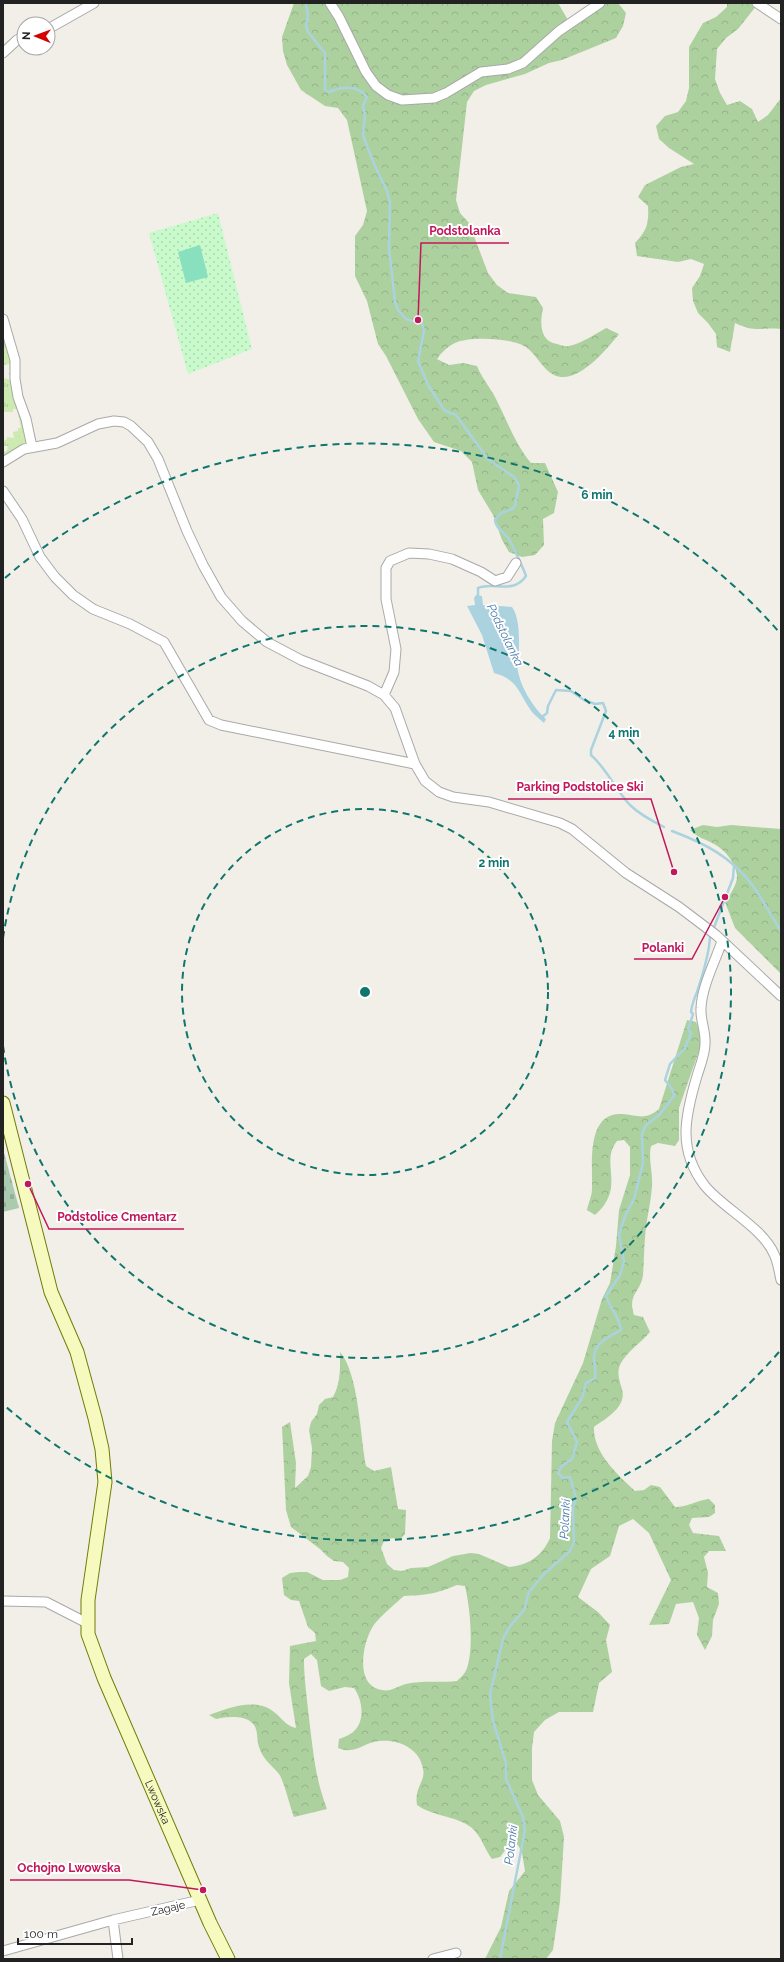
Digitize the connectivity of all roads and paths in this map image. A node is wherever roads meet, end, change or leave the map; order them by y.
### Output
1 (94, 3) edge
2 (330, 3) edge
3 (600, 3) edge
4 (757, 3) edge
5 (781, 19) edge
6 (56, 24) edge
7 (16, 41) edge
8 (3, 53) edge
9 (3, 319) edge
10 (32, 447) junction
11 (3, 462) edge
12 (3, 491) edge
13 (516, 563) dead end
14 (384, 695) junction
15 (415, 764) junction
16 (722, 941) junction
17 (781, 996) edge
18 (3, 1103) edge
19 (781, 1280) edge
20 (3, 1601) edge
21 (87, 1624) junction
22 (200, 1900) junction
23 (113, 1920) junction
24 (3, 1951) edge
25 (456, 1953) dead end
26 (118, 1959) edge
27 (228, 1959) edge
28 (433, 1959) edge

1 - 6 street
2 - 3 street
4 - 5 street
7 - 8 street
9 - 10 street
10 - 11 street
10 - 14 street
12 - 15 street
13 - 14 street
14 - 15 street
15 - 16 street
16 - 17 street
16 - 19 street
18 - 21 street, Lwowska
20 - 21 street
21 - 22 street, Lwowska
22 - 23 street, Zagaje
22 - 27 street, Lwowska
23 - 24 street, Zagaje
23 - 26 street
25 - 28 street

